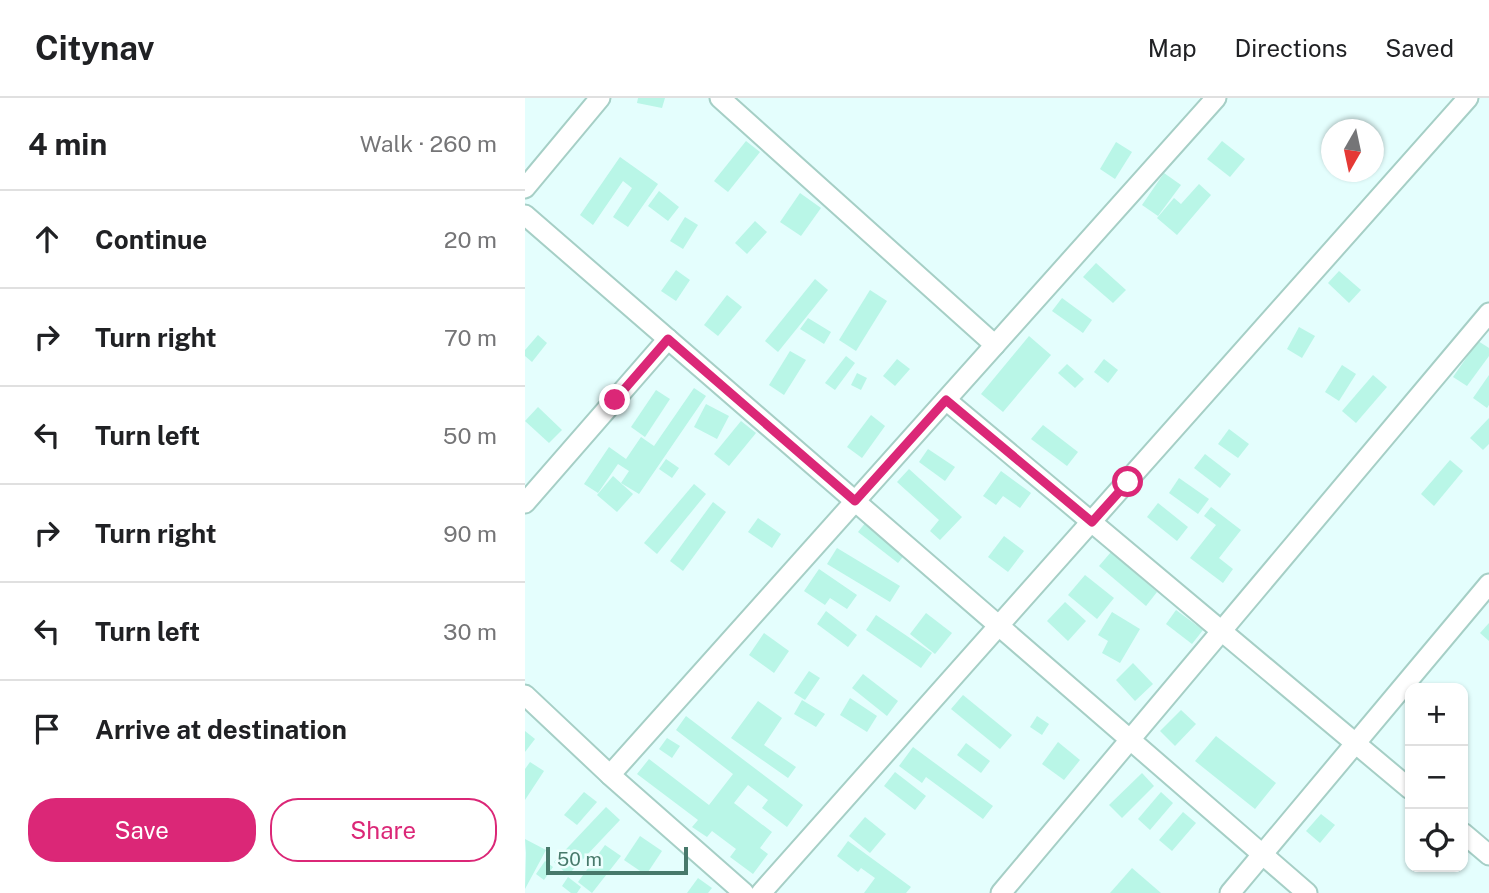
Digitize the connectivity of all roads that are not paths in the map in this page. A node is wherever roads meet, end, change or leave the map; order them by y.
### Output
1 (600, 98) edge
2 (720, 98) edge
3 (1216, 98) edge
4 (1468, 98) edge
5 (525, 188) edge
6 (525, 215) edge
7 (1489, 313) edge
8 (668, 339) junction
9 (995, 345) junction
10 (946, 400) junction
11 (855, 501) junction
12 (525, 503) edge
13 (1092, 522) junction
14 (1489, 584) edge
15 (999, 627) junction
16 (1221, 631) junction
17 (525, 695) edge
18 (1129, 741) junction
19 (1356, 744) junction
20 (610, 775) junction
21 (1405, 785) edge
22 (1468, 837) edge
23 (1264, 854) junction
24 (1489, 855) edge
25 (1005, 892) edge
26 (744, 893) edge
27 (761, 893) edge
28 (1230, 893) edge
29 (1307, 893) edge

1 - 5 street
2 - 9 street
3 - 9 street
4 - 13 street
6 - 8 street
7 - 16 street
8 - 11 street
8 - 12 street
9 - 10 street
10 - 11 street
10 - 13 street
11 - 15 street
11 - 20 street
13 - 15 street
13 - 16 street
14 - 19 street
15 - 18 street
15 - 27 street
16 - 18 street
16 - 19 street
17 - 20 street
18 - 23 street
18 - 25 street
19 - 21 street
19 - 23 street
20 - 26 street
22 - 24 street
23 - 28 street
23 - 29 street

